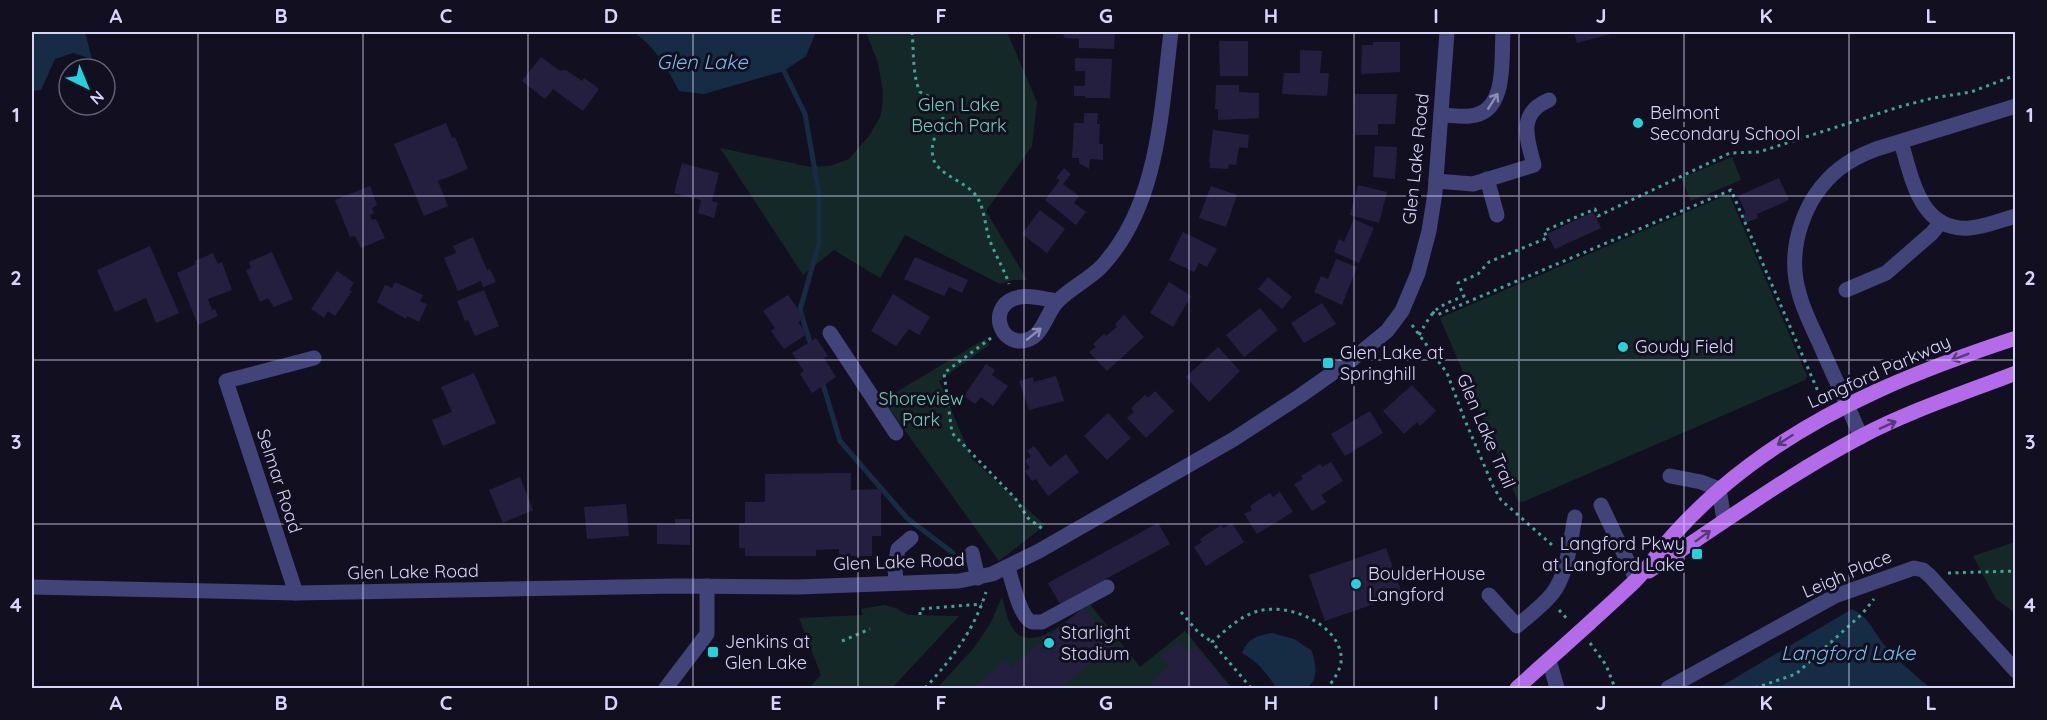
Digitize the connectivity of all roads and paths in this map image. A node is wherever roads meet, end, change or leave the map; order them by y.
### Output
1 (912, 32) edge
2 (1171, 32) edge
3 (1447, 32) edge
4 (1503, 32) edge
5 (2016, 75) edge
6 (1549, 100) dead end
7 (2016, 106) edge
8 (1441, 115) junction
9 (1901, 141) junction
10 (1487, 179) junction
11 (1436, 181) junction
12 (1497, 215) dead end
13 (2016, 216) edge
14 (1941, 222) junction
15 (1846, 290) dead end
16 (1014, 298) junction
17 (1058, 301) junction
18 (1432, 312) junction
19 (1001, 329) junction
20 (830, 333) dead end
21 (2016, 338) edge
22 (314, 357) dead end
23 (2016, 373) edge
24 (1820, 396) dead end
25 (1847, 404) junction
26 (896, 433) dead end
27 (1861, 437) junction
28 (1670, 476) dead end
29 (1719, 489) junction
30 (1601, 505) dead end
31 (1575, 517) dead end
32 (1724, 520) junction
33 (911, 538) dead end
34 (1555, 548) dead end
35 (1039, 551) junction
36 (972, 553) dead end
37 (1008, 568) junction
38 (2016, 571) edge
39 (985, 576) junction
40 (1930, 576) junction
41 (1636, 579) junction
42 (896, 583) junction
43 (707, 586) junction
44 (32, 587) edge
45 (1107, 587) dead end
46 (296, 593) junction
47 (1489, 595) dead end
48 (982, 604) junction
49 (1181, 612) dead end
50 (1862, 614) dead end
51 (920, 615) dead end
52 (870, 629) dead end
53 (842, 641) dead end
54 (1212, 642) junction
55 (1549, 660) junction
56 (941, 662) dead end
57 (945, 666) junction
58 (2016, 671) edge
59 (666, 688) edge
60 (925, 688) edge
61 (1251, 688) edge
62 (1327, 688) edge
63 (1516, 688) edge
64 (1557, 688) edge
65 (1668, 688) edge
66 (1755, 688) edge

1 - 16 path
2 - 17 street
3 - 8 street, Glen Lake Road
8 -> 4 street
5 - 18 path
6 - 10 street
7 - 9 street
8 - 11 street, Glen Lake Road
9 - 14 street
9 - 25 street
10 - 11 street
10 - 12 street
11 - 35 street, Glen Lake Road
13 - 14 street
14 - 15 street
16 - 17 street
16 - 19 street
19 -> 17 street
18 - 24 path
18 - 34 path, Glen Lake Trail
19 - 35 path
20 - 26 street
21 -> 25 main road, Langford Parkway
22 - 46 street, Selmar Road
27 -> 23 main road, Langford Parkway
25 - 27 street
25 -> 29 main road, Langford Parkway
27 - 32 main road, Langford Parkway
28 - 29 street
29 - 32 street
29 - 41 main road, Langford Parkway
30 - 41 street
31 - 47 street
41 -> 32 main road, Langford Parkway
33 - 42 street
35 - 37 street, Glen Lake Road
36 - 39 street
37 - 39 street, Glen Lake Road
37 - 45 street
38 - 40 path
39 - 42 street, Glen Lake Road
39 - 48 path
40 - 58 street
40 - 65 street, Leigh Place
41 - 55 main road, Langford Parkway
42 - 43 street, Glen Lake Road
43 - 46 street, Glen Lake Road
43 - 59 street
44 - 46 street, Glen Lake Road
48 - 51 path
48 - 57 path
49 - 54 path
50 - 66 path
52 - 53 path
54 - 61 path
54 - 62 path
55 - 63 main road, Langford Parkway
55 - 64 street
56 - 57 path
57 - 60 path

